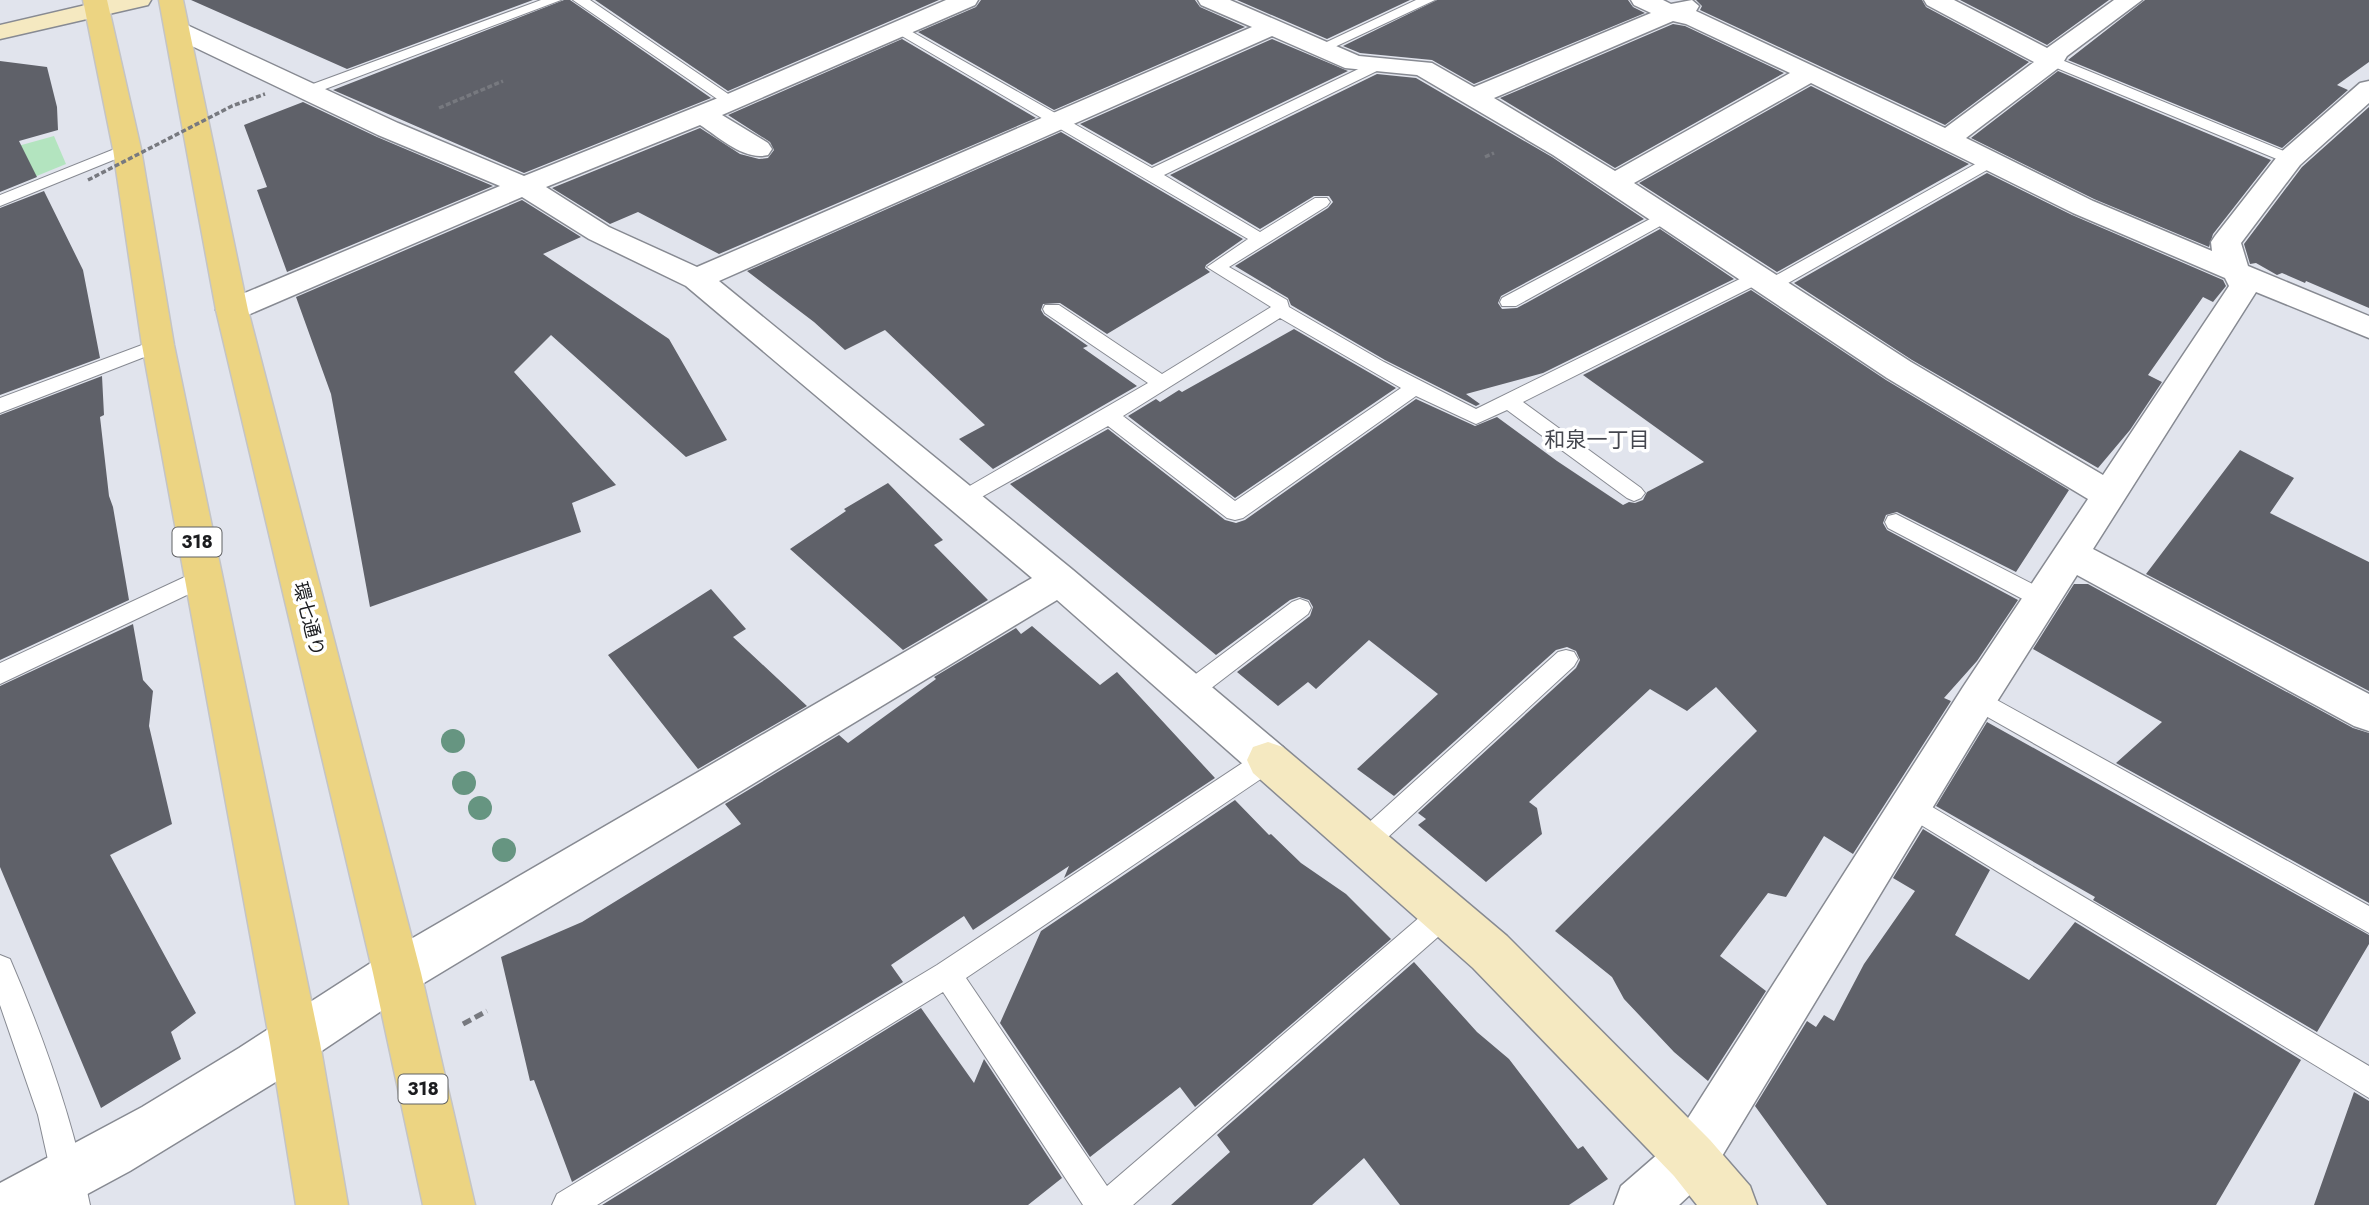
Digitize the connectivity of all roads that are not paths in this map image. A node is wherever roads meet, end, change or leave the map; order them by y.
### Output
1 (139, 0) edge
2 (554, 0) edge
3 (580, 0) edge
4 (966, 0) edge
5 (1210, 0) edge
6 (1428, 0) edge
7 (1643, 0) edge
8 (1702, 0) edge
9 (1937, 0) edge
10 (2130, 0) edge
11 (1671, 13) junction
12 (175, 15) edge
13 (98, 17) edge
14 (1273, 27) junction
15 (900, 29) junction
16 (0, 32) edge
17 (1321, 48) junction
18 (2052, 61) junction
19 (1378, 65) junction
20 (1810, 73) junction
21 (2369, 89) edge
22 (307, 91) junction
23 (1473, 97) junction
24 (732, 102) junction
25 (701, 114) junction
26 (1060, 120) junction
27 (1947, 139) junction
28 (127, 149) junction
29 (758, 149) dead end
30 (2290, 159) junction
31 (1988, 162) junction
32 (1150, 175) junction
33 (1614, 183) junction
34 (524, 186) junction
35 (0, 201) edge
36 (1321, 202) dead end
37 (1665, 216) junction
38 (1260, 239) junction
39 (2238, 271) junction
40 (697, 279) junction
41 (1764, 282) junction
42 (1509, 302) dead end
43 (1052, 309) dead end
44 (232, 310) junction
45 (1280, 310) junction
46 (2369, 328) edge
47 (158, 345) junction
48 (1162, 383) junction
49 (1414, 388) junction
50 (1508, 401) junction
51 (0, 406) edge
52 (1109, 416) junction
53 (1634, 494) dead end
54 (2108, 494) junction
55 (962, 500) junction
56 (1896, 522) dead end
57 (2070, 554) junction
58 (204, 577) junction
59 (1060, 580) junction
60 (2042, 599) junction
61 (1300, 608) dead end
62 (1566, 659) dead end
63 (0, 674) edge
64 (1189, 692) junction
65 (1977, 698) junction
66 (2369, 714) edge
67 (1268, 760) junction
68 (1912, 806) junction
69 (1365, 842) junction
70 (1445, 913) junction
71 (2369, 920) edge
72 (0, 968) edge
73 (397, 973) junction
74 (947, 974) junction
75 (295, 1042) junction
76 (2369, 1083) edge
77 (1692, 1158) junction
78 (72, 1191) edge
79 (12, 1205) edge
80 (323, 1205) edge
81 (449, 1205) edge
82 (568, 1205) edge
83 (1101, 1205) edge
84 (1109, 1205) edge
85 (1640, 1205) edge
86 (1731, 1205) edge

1 - 13 street
2 - 22 lane
3 - 24 lane
4 - 15 street
5 - 14 street
6 - 17 lane
7 - 11 street
8 - 11 street
9 - 18 street
10 - 18 street
11 - 20 street
11 - 23 street
12 - 22 street
12 - 44 main road, 環七通り / 318
13 - 16 street
13 - 28 main road, 318
14 - 17 street
14 - 26 street
15 - 24 street
15 - 26 lane
17 - 19 street
18 - 27 street
18 - 30 lane
19 - 23 street
19 - 32 lane
20 - 27 street
20 - 33 street
21 - 30 street
22 - 34 street
23 - 33 street
24 - 25 street
25 - 29 street
25 - 34 street
26 - 32 lane
26 - 40 street
27 - 31 street
28 - 35 lane
28 - 47 main road, 318
30 - 39 street
31 - 39 street
31 - 41 lane
32 - 38 lane
33 - 37 street
34 - 40 street
34 - 44 street
36 - 38 lane
37 - 41 street
37 - 42 lane
38 - 45 lane
39 - 46 street
39 - 54 street
40 - 55 street
41 - 50 lane
41 - 54 street
43 - 48 lane
44 - 73 main road, 環七通り / 318
45 - 48 lane
45 - 49 lane
47 - 51 lane
47 - 58 main road, 318
48 - 52 lane
49 - 50 lane
49 - 52 lane
50 - 53 lane
52 - 55 lane
54 - 57 street
55 - 59 street
56 - 60 lane
57 - 60 street
57 - 66 street
58 - 63 lane
58 - 75 main road, 318
59 - 64 street
59 - 73 street
60 - 65 street
61 - 64 lane
62 - 69 lane
64 - 67 street
65 - 68 street
65 - 71 lane
67 - 69 street
67 - 74 lane
68 - 76 lane
68 - 77 street
69 - 70 street
70 - 77 street
70 - 84 lane
72 - 78 lane
73 - 75 street
73 - 81 main road, 環七通り / 318
74 - 82 lane
74 - 83 lane
75 - 78 street
75 - 80 main road, 318
77 - 85 street
77 - 86 street
78 - 79 street

